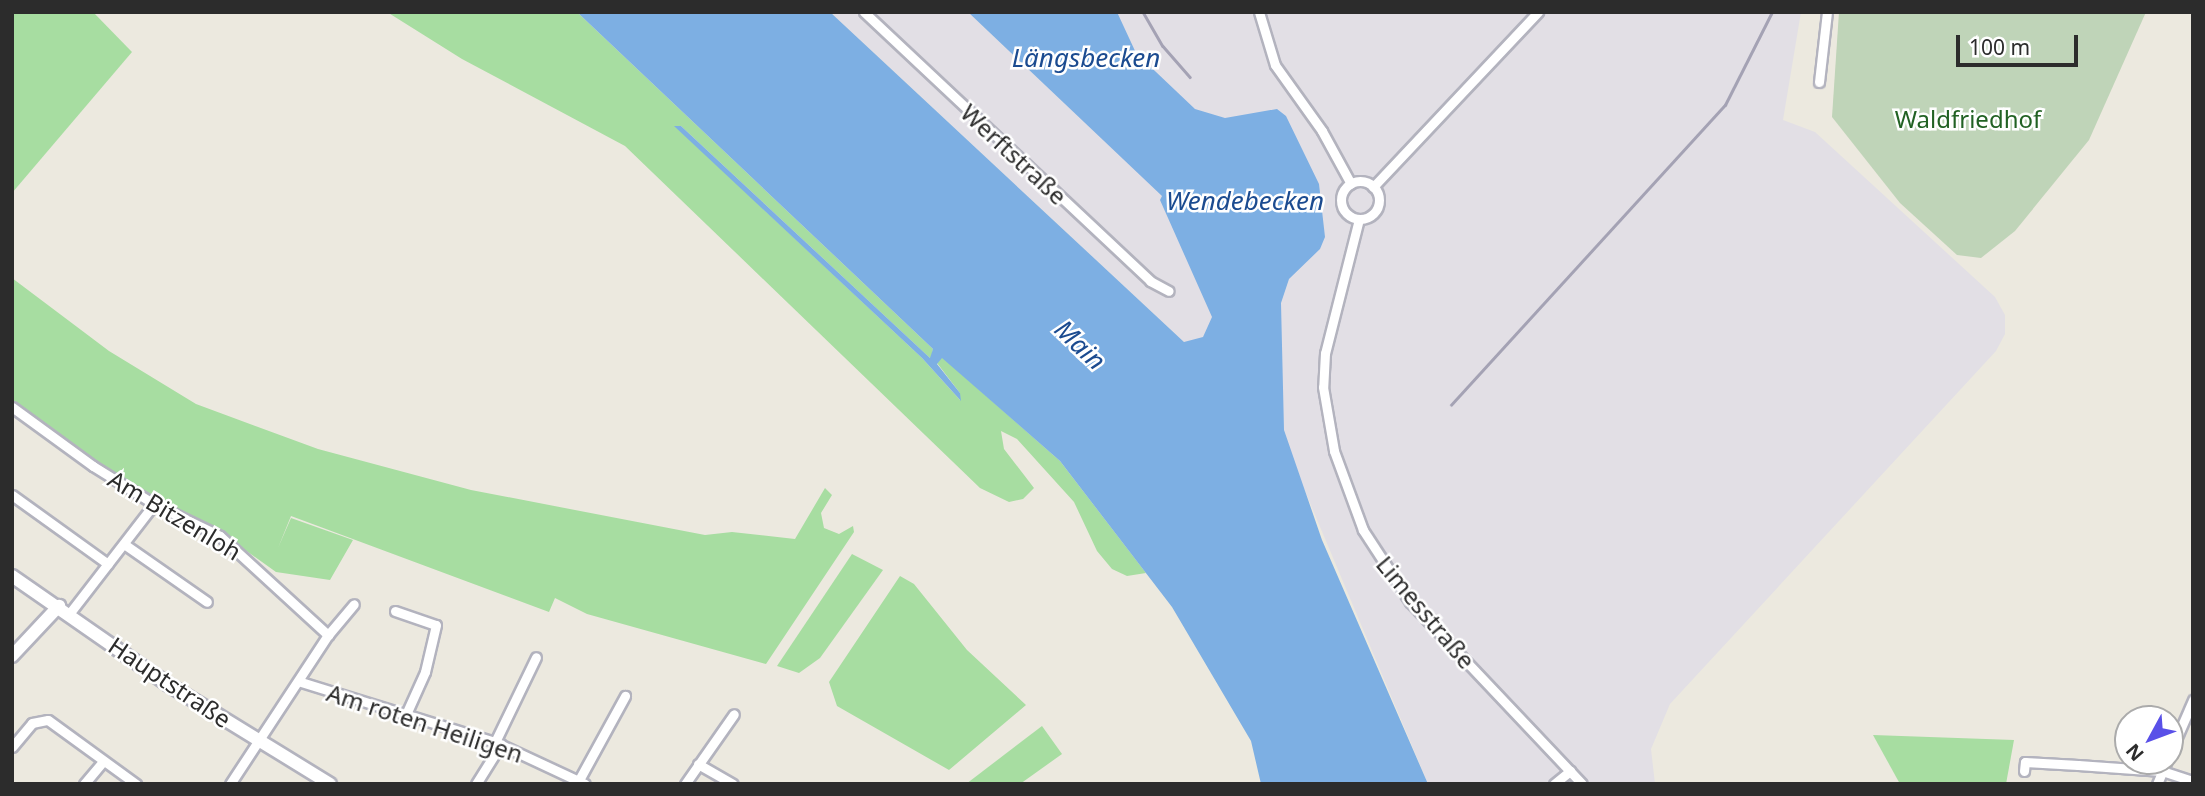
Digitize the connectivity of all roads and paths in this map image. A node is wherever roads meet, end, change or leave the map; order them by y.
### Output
1 (864, 12) edge
2 (1259, 12) edge
3 (1538, 12) edge
4 (1827, 12) edge
5 (1819, 82) dead end
6 (1351, 184) junction
7 (1373, 187) junction
8 (1359, 219) junction
9 (1169, 291) dead end
10 (12, 407) edge
11 (12, 495) edge
12 (154, 504) junction
13 (124, 544) junction
14 (108, 564) junction
15 (12, 576) edge
16 (207, 602) dead end
17 (354, 604) dead end
18 (64, 610) junction
19 (395, 611) dead end
20 (328, 635) junction
21 (12, 656) edge
22 (536, 657) dead end
23 (301, 682) junction
24 (625, 696) dead end
25 (2193, 700) edge
26 (407, 712) junction
27 (734, 715) dead end
28 (2184, 721) edge
29 (260, 742) junction
30 (498, 743) junction
31 (12, 747) edge
32 (103, 761) junction
33 (698, 764) junction
34 (2114, 768) edge
35 (1570, 771) junction
36 (2024, 771) dead end
37 (2174, 775) edge
38 (2193, 781) edge
39 (582, 782) edge
40 (85, 784) edge
41 (135, 784) edge
42 (230, 784) edge
43 (330, 784) edge
44 (476, 784) edge
45 (685, 784) edge
46 (733, 784) edge
47 (1554, 784) edge
48 (1582, 784) edge

1 - 9 street, Werftstraße
2 - 6 street
3 - 7 street
4 - 5 street
6 - 7 street
6 - 8 street
7 - 8 street
8 - 35 street, Limesstraße
10 - 12 street, Am Bitzenloh
11 - 14 street
12 - 13 street
12 - 20 street, Am Bitzenloh
13 - 14 street
13 - 16 street
14 - 18 street
15 - 18 street, Hauptstraße
17 - 20 street
18 - 21 street
18 - 29 street, Hauptstraße
19 - 26 street
20 - 23 street
22 - 30 street
23 - 26 street, Am roten Heiligen
23 - 29 street
24 - 39 street
25 - 28 street
26 - 30 street, Am roten Heiligen
27 - 33 street
29 - 42 street
29 - 43 street, Hauptstraße
30 - 39 street, Am roten Heiligen
30 - 44 street
31 - 32 street
32 - 40 street
32 - 41 street
33 - 45 street
33 - 46 street
34 - 36 street
35 - 47 street
35 - 48 street, Limesstraße
37 - 38 street

